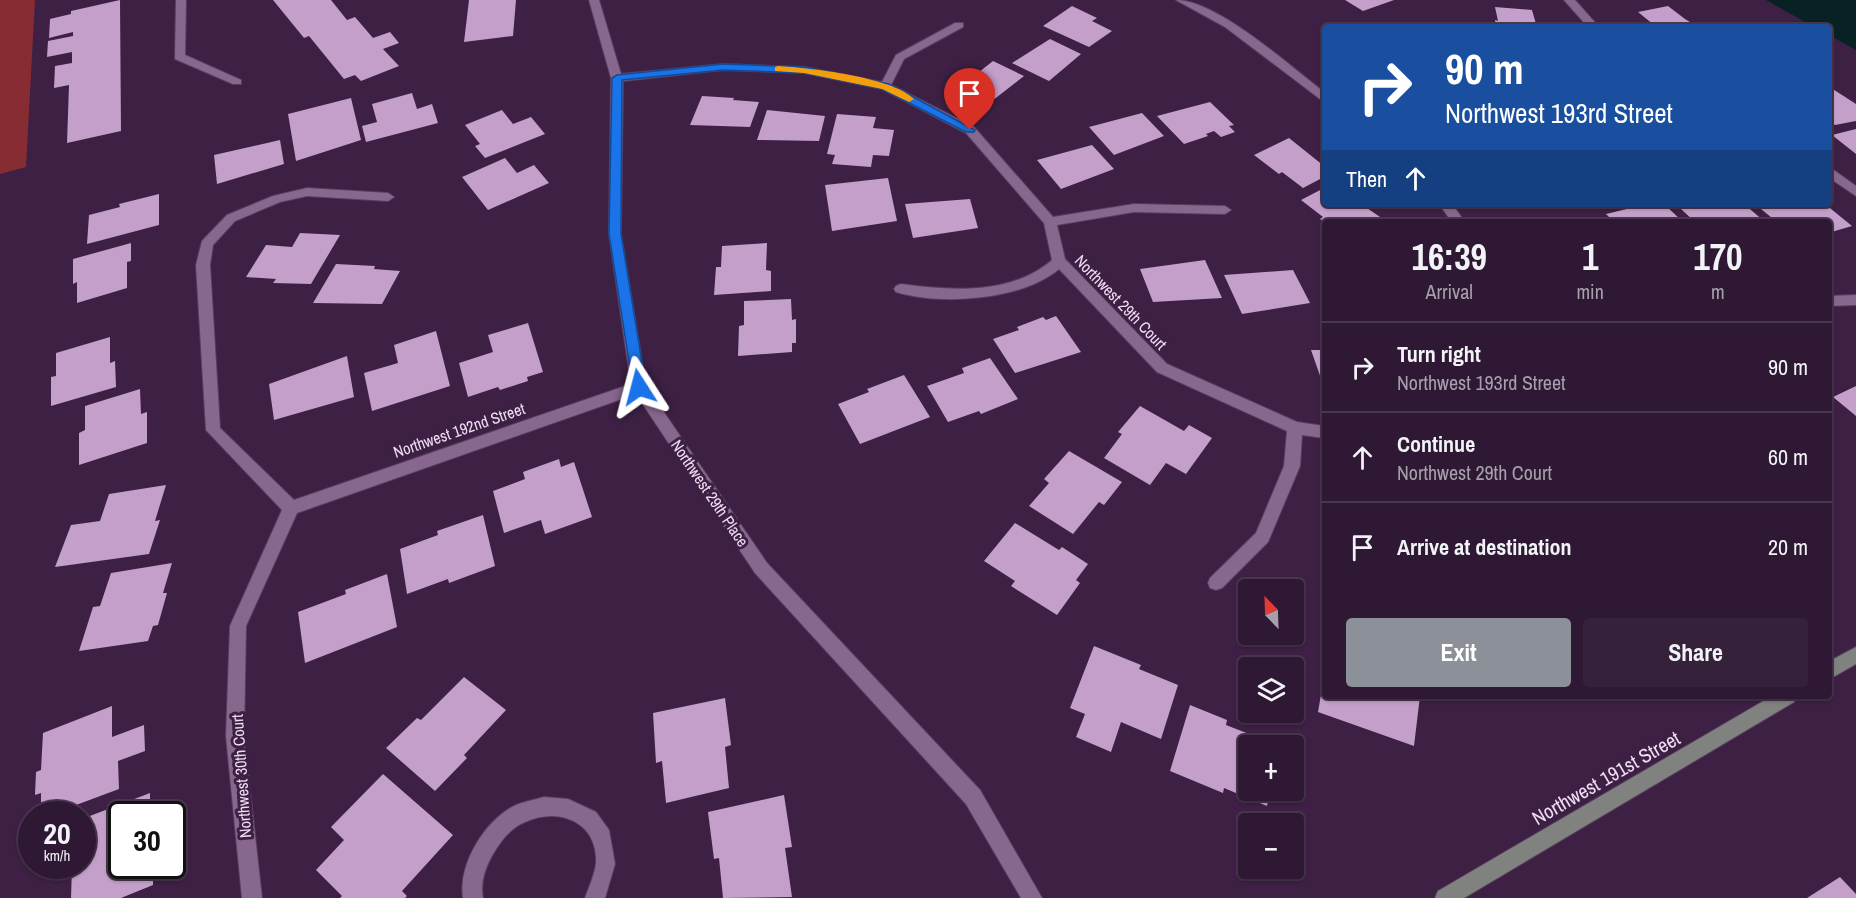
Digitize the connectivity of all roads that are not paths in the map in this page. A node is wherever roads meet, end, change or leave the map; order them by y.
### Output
1 (181, 0) edge
2 (594, 0) edge
3 (1181, 0) edge
4 (1569, 0) edge
5 (1591, 24) edge
6 (959, 25) dead end
7 (617, 78) junction
8 (237, 82) dead end
9 (885, 86) junction
10 (1322, 95) edge
11 (1832, 173) edge
12 (1856, 192) edge
13 (388, 197) dead end
14 (1447, 207) edge
15 (1225, 210) dead end
16 (1457, 219) edge
17 (1050, 222) junction
18 (1059, 261) junction
19 (901, 288) dead end
20 (1856, 300) edge
21 (1832, 301) edge
22 (639, 387) junction
23 (1295, 428) junction
24 (1322, 432) edge
25 (291, 508) junction
26 (1216, 583) dead end
27 (1856, 655) edge
28 (1832, 670) edge
29 (1783, 699) edge
30 (252, 898) edge
31 (473, 898) edge
32 (595, 898) edge
33 (1032, 898) edge
34 (1445, 898) edge

1 - 8 street
2 - 7 street, Northwest 29th Place
3 - 10 street
4 - 5 street
6 - 9 street
7 - 9 street, Northwest 29th Court
7 - 22 street, Northwest 29th Place
9 - 17 street, Northwest 29th Court
11 - 12 street
13 - 25 street
14 - 16 street
15 - 17 street
17 - 18 street, Northwest 29th Court
18 - 19 street
18 - 23 street, Northwest 29th Court
20 - 21 street
22 - 25 street, Northwest 192nd Street
22 - 33 street, Northwest 29th Place
23 - 24 street, Northwest 29th Court
23 - 26 street
25 - 30 street, Northwest 30th Court
27 - 28 street
29 - 34 street, Northwest 191st Street
31 - 32 street

